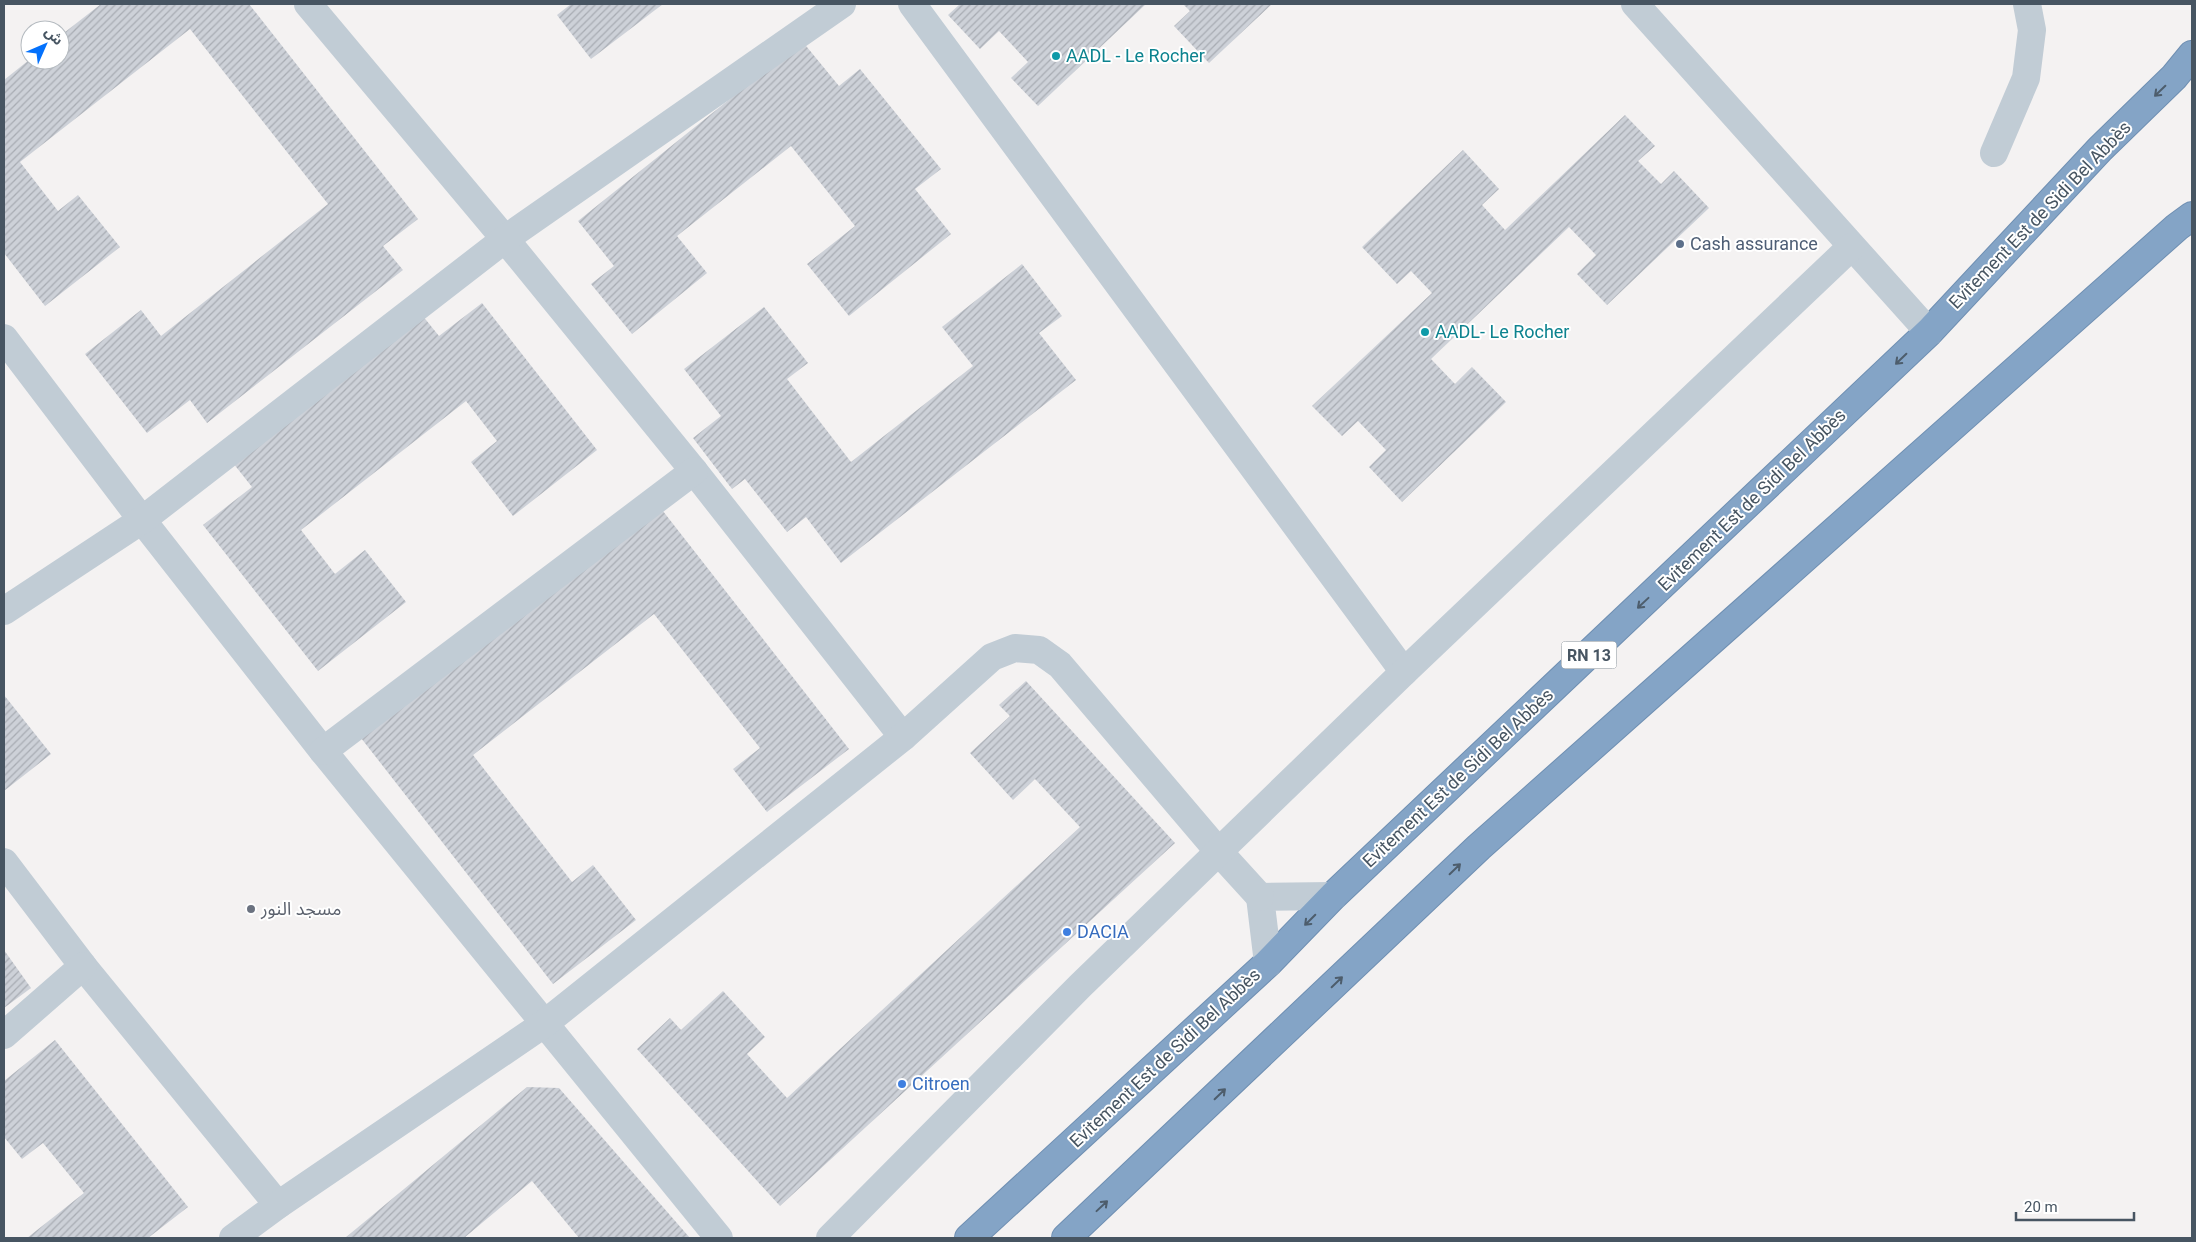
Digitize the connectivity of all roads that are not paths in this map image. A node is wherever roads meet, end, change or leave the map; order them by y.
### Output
1 (308, 4) edge
2 (842, 4) edge
3 (912, 4) edge
4 (1635, 4) edge
5 (2027, 4) edge
6 (2192, 55) edge
7 (1994, 153) dead end
8 (2192, 216) edge
9 (505, 239) junction
10 (1851, 248) junction
11 (1929, 332) junction
12 (4, 338) edge
13 (694, 471) junction
14 (142, 520) junction
15 (4, 611) edge
16 (1404, 672) junction
17 (903, 737) junction
18 (323, 751) junction
19 (1218, 852) junction
20 (4, 862) edge
21 (1260, 896) junction
22 (1333, 896) junction
23 (1268, 963) junction
24 (83, 966) junction
25 (544, 1024) junction
26 (4, 1035) edge
27 (278, 1205) junction
28 (233, 1238) edge
29 (718, 1238) edge
30 (830, 1238) edge
31 (969, 1238) edge
32 (1066, 1238) edge

1 - 9 street
2 - 9 street
3 - 16 street
4 - 10 street
5 - 7 street
6 -> 11 highway, Evitement Est de Sidi Bel Abbès / RN 13
32 -> 8 highway
9 - 13 street
9 - 14 street
10 - 11 street
10 - 16 street
11 -> 22 highway, Evitement Est de Sidi Bel Abbès / RN 13
12 - 14 street
13 - 17 street
13 - 18 street
14 - 15 street
14 - 18 street
16 - 19 street
17 - 19 street
17 - 25 street
18 - 25 street
19 - 21 street
19 - 30 street
20 - 24 street
21 - 22 street
21 - 23 street
22 -> 23 highway, Evitement Est de Sidi Bel Abbès / RN 13
23 - 31 highway, Evitement Est de Sidi Bel Abbès / RN 13
24 - 26 street
24 - 27 street
25 - 27 street
25 - 29 street
27 - 28 street

